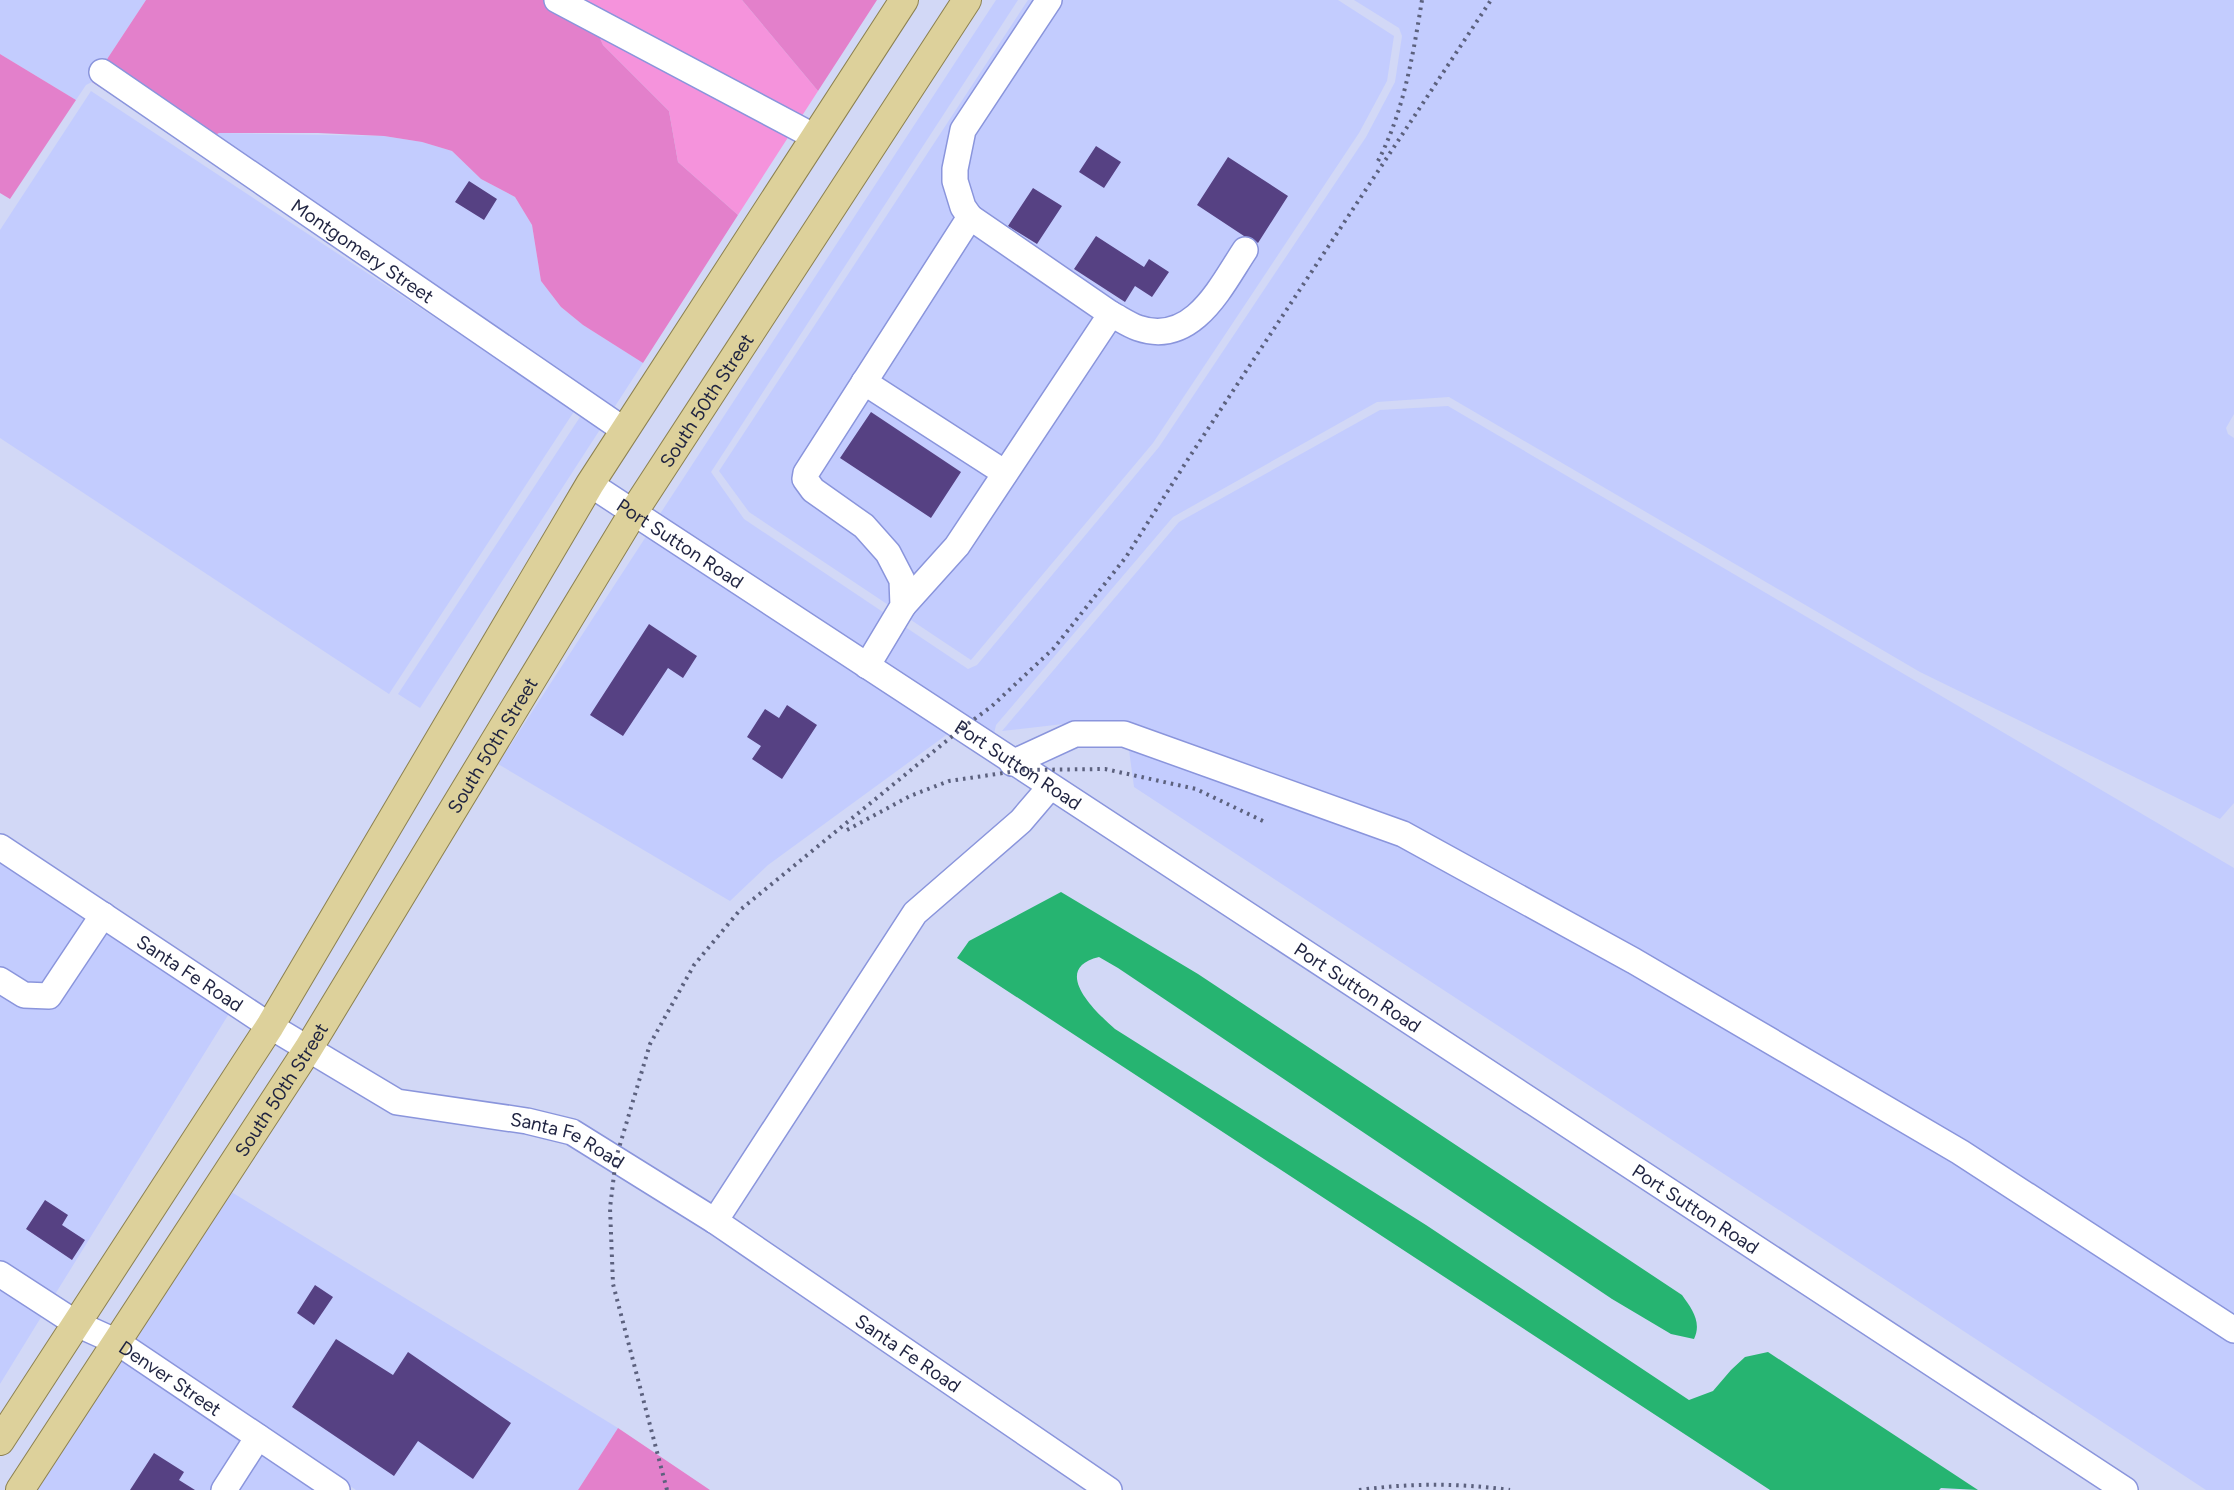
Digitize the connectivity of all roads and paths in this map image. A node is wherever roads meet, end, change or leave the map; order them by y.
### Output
1 (557, 0) edge
2 (904, 0) edge
3 (968, 0) edge
4 (1049, 0) edge
5 (102, 72) dead end
6 (815, 137) junction
7 (970, 217) junction
8 (1245, 250) dead end
9 (1111, 314) junction
10 (864, 382) junction
11 (624, 430) junction
12 (1005, 473) junction
13 (590, 484) junction
14 (633, 513) junction
15 (903, 606) junction
16 (867, 666) junction
17 (1012, 762) junction
18 (1050, 787) junction
19 (0, 847) edge
20 (103, 915) junction
21 (0, 980) edge
22 (270, 1026) junction
23 (308, 1048) junction
24 (715, 1221) junction
25 (0, 1274) edge
26 (77, 1324) junction
27 (2234, 1330) edge
28 (118, 1342) junction
29 (258, 1437) junction
30 (0, 1441) edge
31 (20, 1490) edge
32 (224, 1490) edge
33 (337, 1490) edge
34 (1109, 1490) edge
35 (2125, 1490) edge

1 - 6 street
2 - 6 main road
3 - 14 main road, South 50th Street
4 - 7 street
5 - 11 street, Montgomery Street
6 - 11 main road
7 - 9 street
7 - 10 street
8 - 9 street
9 - 12 street
10 - 12 street
10 - 15 street
11 - 13 main road
12 - 15 street
13 - 14 street, Port Sutton Road
13 - 22 main road
14 - 16 street, Port Sutton Road
14 - 23 main road, South 50th Street
15 - 16 street
16 - 17 street, Port Sutton Road
17 - 18 street, Port Sutton Road
17 - 27 street
18 - 24 street
18 - 35 street, Port Sutton Road
19 - 20 street, Santa Fe Road
20 - 21 street
20 - 22 street, Santa Fe Road
22 - 23 street, Santa Fe Road
22 - 26 main road
23 - 24 street, Santa Fe Road
23 - 28 main road, South 50th Street
24 - 34 street, Santa Fe Road
25 - 26 street, Denver Street
26 - 28 street, Denver Street
26 - 30 main road
28 - 29 street, Denver Street
28 - 31 main road, South 50th Street
29 - 32 street
29 - 33 street, Denver Street

